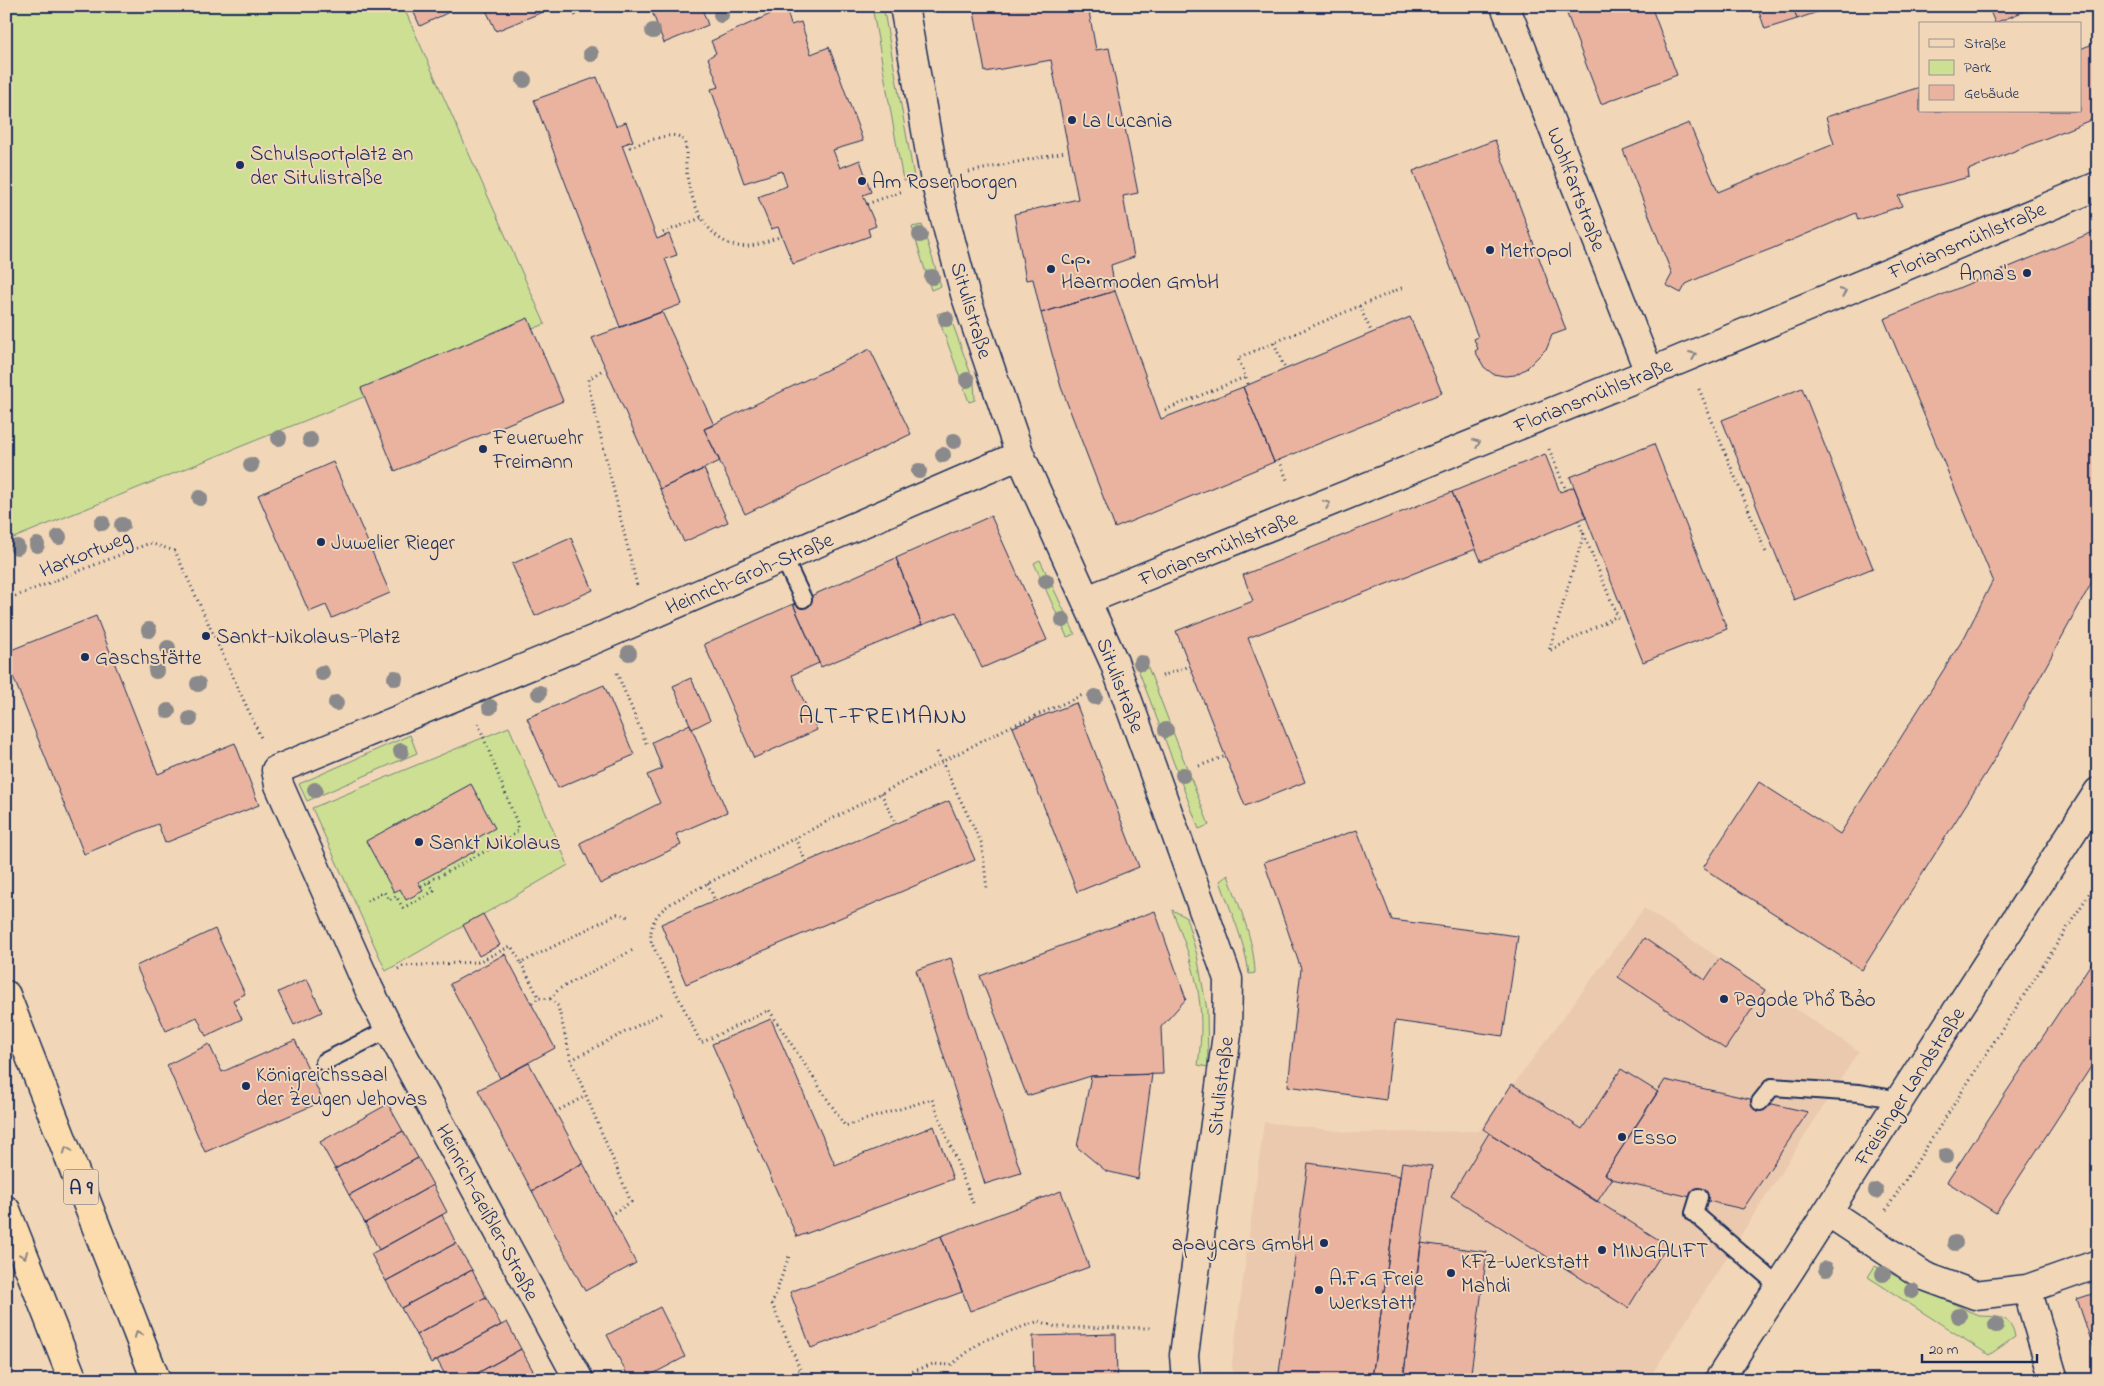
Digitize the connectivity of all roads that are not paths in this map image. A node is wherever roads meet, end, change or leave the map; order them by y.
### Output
1 (904, 6) edge
2 (1506, 6) edge
3 (2098, 186) edge
4 (1649, 372) junction
5 (1020, 455) junction
6 (784, 559) junction
7 (803, 599) dead end
8 (1087, 600) junction
9 (276, 770) joint
10 (2098, 792) edge
11 (6, 995) edge
12 (389, 1029) junction
13 (324, 1062) dead end
14 (1900, 1100) junction
15 (1760, 1102) dead end
16 (1699, 1198) dead end
17 (6, 1210) edge
18 (1828, 1212) junction
19 (2098, 1264) edge
20 (1780, 1286) junction
21 (2027, 1289) junction
22 (73, 1380) edge
23 (156, 1380) edge
24 (578, 1380) edge
25 (1186, 1380) edge
26 (1719, 1380) edge
27 (2054, 1380) edge

1 - 5 street, Situlistraße
2 - 4 street, Wohlfartstraße
4 -> 3 street, Floriansmühlstraße
8 -> 4 street, Floriansmühlstraße
5 - 6 street, Heinrich-Groh-Straße
5 - 8 street, Situlistraße
6 - 7 lane
6 - 9 street, Heinrich-Groh-Straße
8 - 25 street, Situlistraße
9 - 12 street, Heinrich-Geißler-Straße
10 - 14 street, Freisinger Landstraße
23 -> 11 highway, A 9
12 - 13 lane
12 - 24 street, Heinrich-Geißler-Straße
14 - 15 lane
14 - 18 street, Freisinger Landstraße
16 - 20 lane
17 -> 22 highway
18 - 20 street, Freisinger Landstraße
18 - 21 street
19 - 21 street
20 - 26 street, Freisinger Landstraße
21 - 27 street

